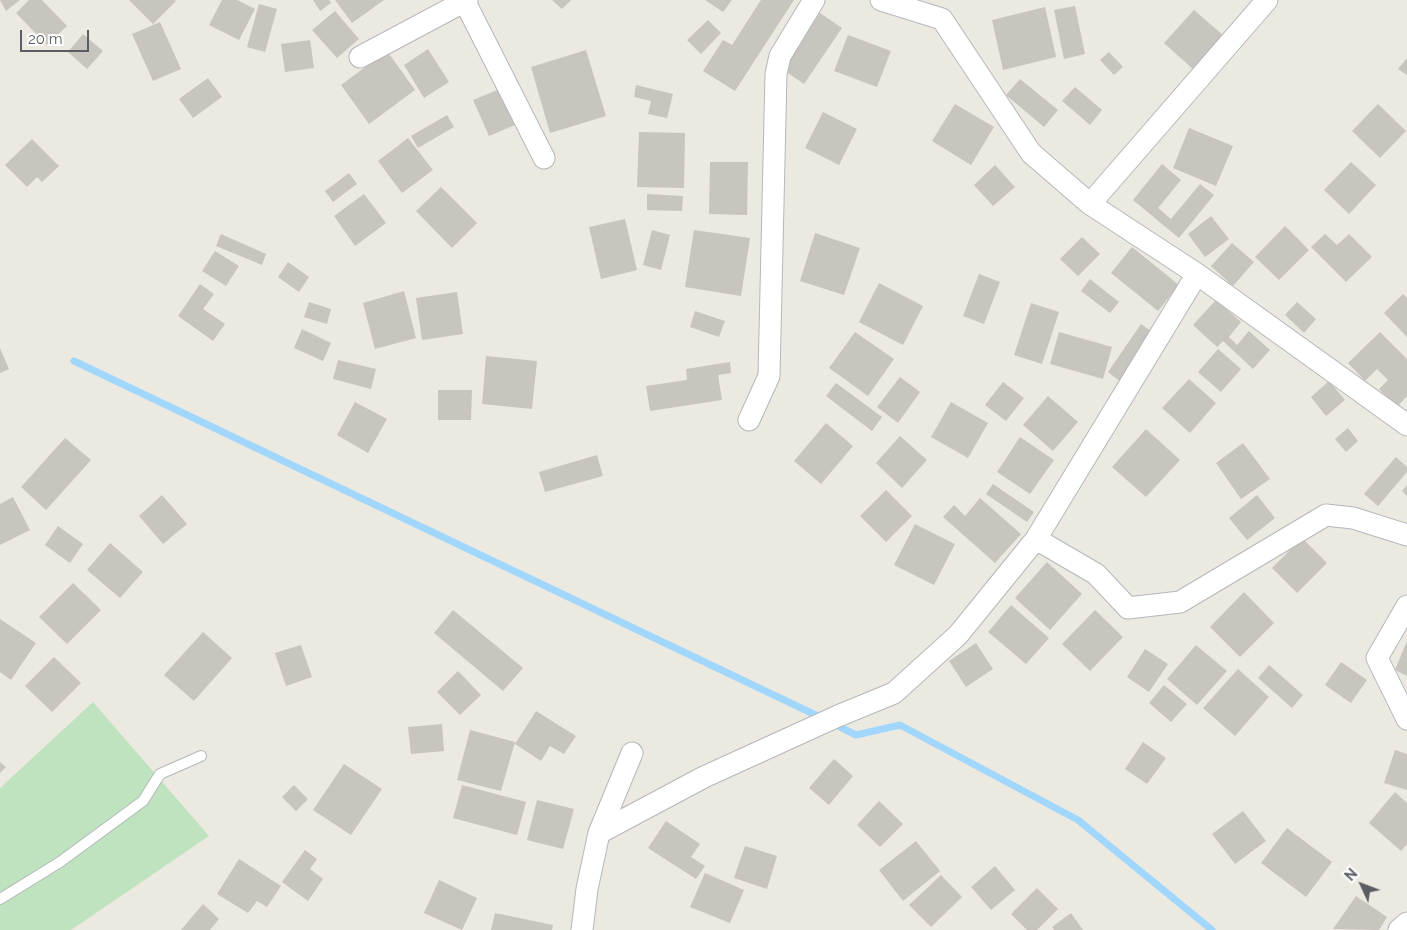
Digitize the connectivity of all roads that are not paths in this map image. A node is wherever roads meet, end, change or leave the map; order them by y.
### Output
1 (814, 0) edge
2 (881, 0) edge
3 (1267, 0) edge
4 (466, 1) edge
5 (942, 10) edge
6 (360, 57) dead end
7 (544, 158) dead end
8 (1090, 204) junction
9 (1197, 274) junction
10 (748, 420) dead end
11 (1407, 425) edge
12 (1407, 535) edge
13 (1036, 539) junction
14 (1407, 606) edge
15 (1407, 719) edge
16 (632, 753) dead end
17 (201, 756) dead end
18 (598, 832) junction
19 (0, 899) edge
20 (1407, 923) edge
21 (582, 930) edge
22 (1399, 930) edge

1 - 10 street
2 - 5 street
3 - 8 street
4 - 6 street
4 - 7 street
5 - 8 street
8 - 9 street
9 - 11 street
9 - 13 street
12 - 13 street
13 - 18 street
14 - 15 street
16 - 18 street
17 - 19 lane
18 - 21 street
20 - 22 street

